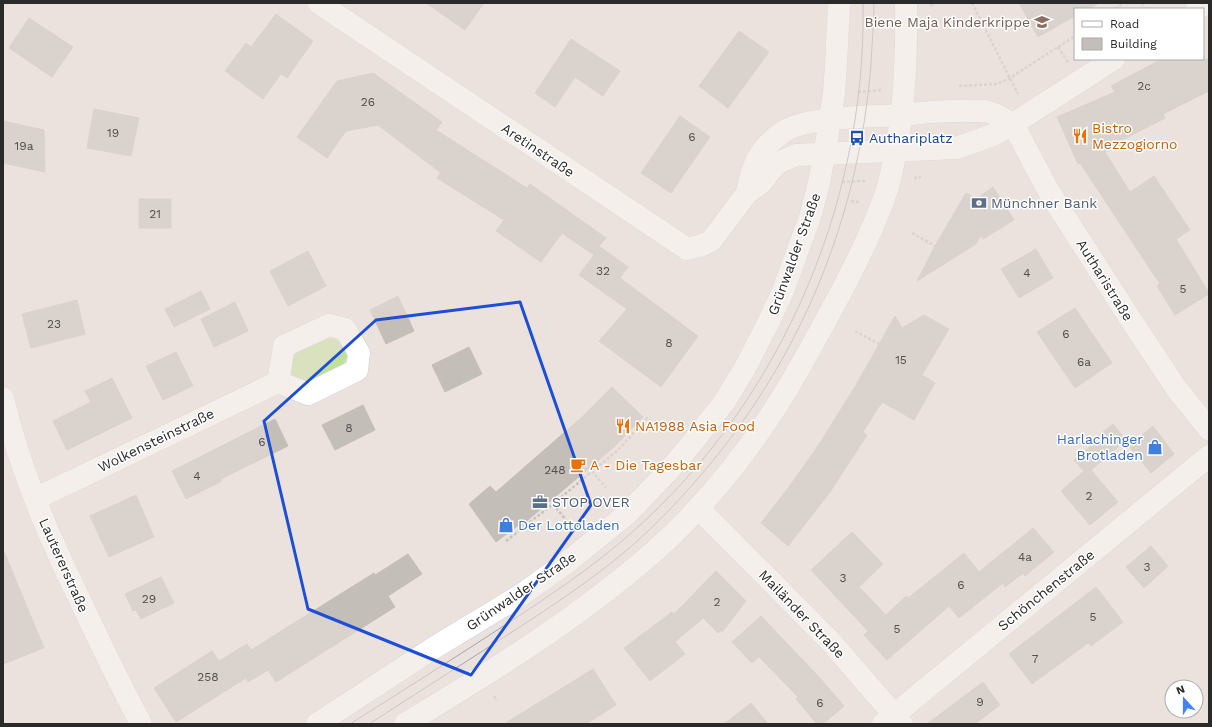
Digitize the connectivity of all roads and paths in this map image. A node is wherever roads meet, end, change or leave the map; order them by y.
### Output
1 (319, 3) edge
2 (839, 3) edge
3 (906, 3) edge
4 (935, 3) edge
5 (972, 3) edge
6 (927, 5) dead end
7 (1074, 37) edge
8 (1112, 60) edge
9 (1010, 78) junction
10 (953, 86) dead end
11 (905, 89) junction
12 (834, 93) junction
13 (902, 115) junction
14 (1021, 119) junction
15 (830, 120) junction
16 (896, 151) junction
17 (824, 153) junction
18 (921, 177) dead end
19 (890, 180) junction
20 (819, 183) junction
21 (747, 193) junction
22 (912, 233) dead end
23 (935, 246) dead end
24 (855, 331) dead end
25 (879, 344) dead end
26 (278, 382) dead end
27 (3, 398) edge
28 (1209, 429) edge
29 (662, 432) dead end
30 (1209, 456) edge
31 (592, 471) junction
32 (606, 488) dead end
33 (35, 499) junction
34 (553, 504) junction
35 (698, 508) junction
36 (566, 520) dead end
37 (506, 541) dead end
38 (893, 721) edge
39 (141, 724) edge
40 (316, 724) edge
41 (405, 724) edge

1 - 21 street, Aretinstraße
2 - 12 street, Grünwalder Straße
3 - 11 street
4 - 6 path
5 - 9 path
7 - 9 path
8 - 14 street
9 - 10 path
9 - 14 path
11 - 12 path
11 - 13 street
12 - 15 street, Grünwalder Straße
13 - 14 street
13 - 15 street
13 - 16 street
14 - 16 street
14 - 28 street, Autharistraße
15 - 17 street, Grünwalder Straße
15 - 21 street
16 - 17 street
16 - 19 street
17 - 20 street, Grünwalder Straße
17 - 21 street
18 - 19 path
19 - 20 path
19 - 35 street
20 - 40 street, Grünwalder Straße
22 - 23 path
24 - 25 path
26 - 33 street, Wolkensteinstraße
27 - 33 street, Lautererstraße
29 - 31 path
30 - 38 street, Schönchenstraße
31 - 32 path
31 - 34 path
33 - 39 street, Lautererstraße
34 - 36 path
34 - 37 path
35 - 38 street, Mailänder Straße
35 - 41 street

